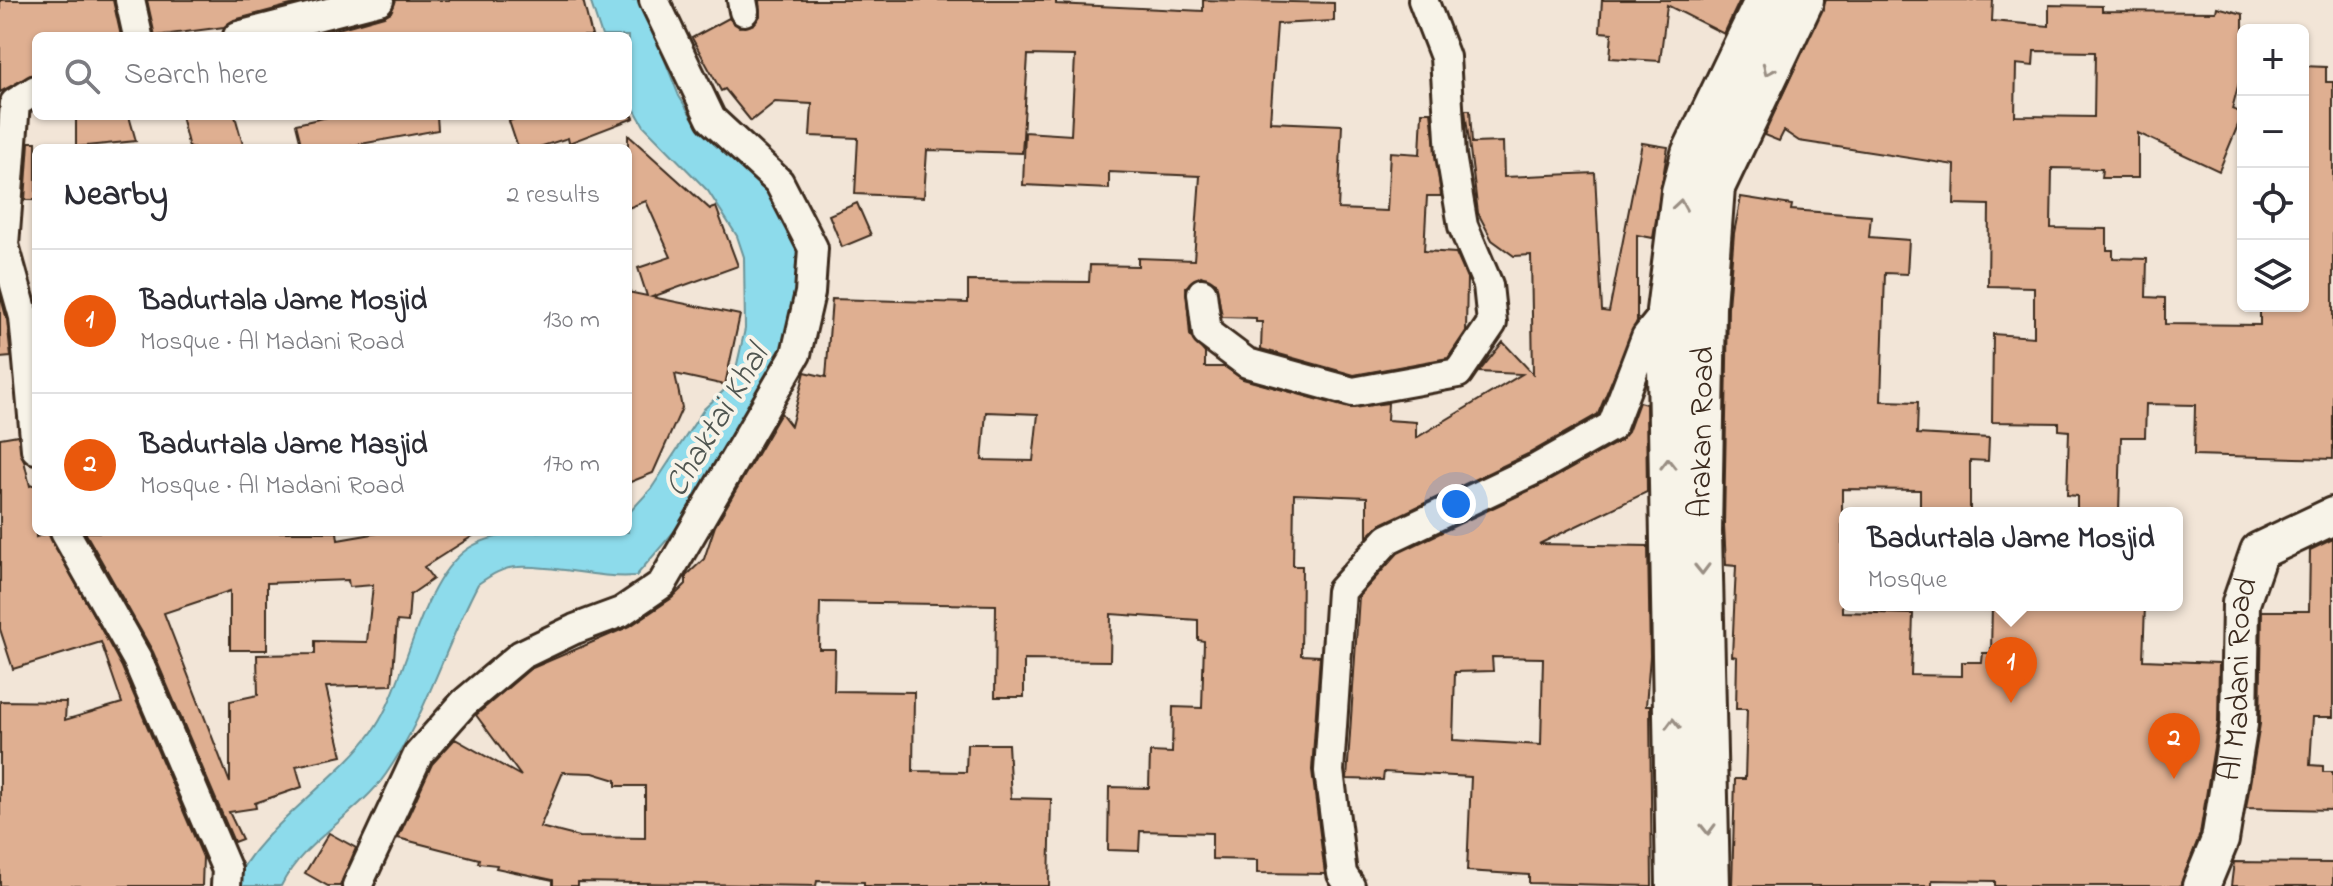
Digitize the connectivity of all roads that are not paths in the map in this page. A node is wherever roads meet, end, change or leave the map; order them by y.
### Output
1 (130, 0) edge
2 (379, 0) edge
3 (654, 0) edge
4 (1423, 0) edge
5 (1766, 0) edge
6 (1803, 0) edge
7 (137, 32) edge
8 (254, 32) edge
9 (32, 92) edge
10 (1202, 293) dead end
11 (1667, 311) junction
12 (32, 405) edge
13 (2333, 516) edge
14 (67, 536) edge
15 (226, 886) edge
16 (357, 886) edge
17 (1350, 886) edge
18 (1677, 886) edge
19 (1709, 886) edge
20 (2201, 886) edge

1 - 7 street
2 - 8 street
3 - 16 street
4 - 10 street
11 -> 5 main road, Arakan Road
6 -> 19 main road, Arakan Road
9 - 12 street
11 - 17 street
18 -> 11 main road, Arakan Road
13 - 20 street, Al Madani Road
14 - 15 street

